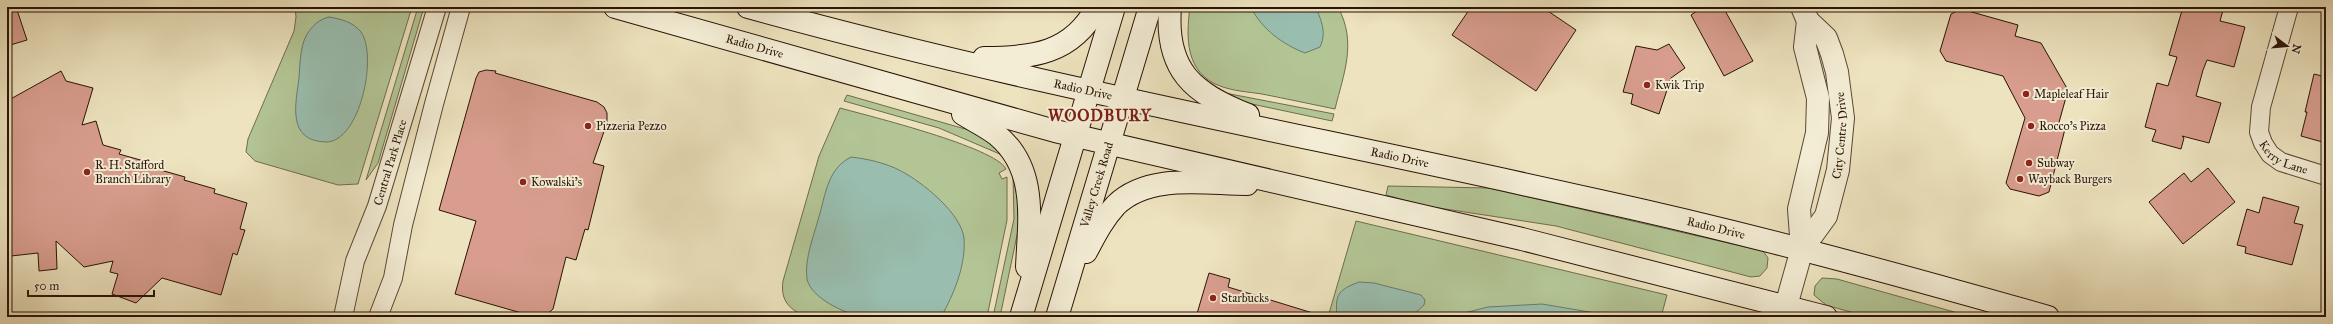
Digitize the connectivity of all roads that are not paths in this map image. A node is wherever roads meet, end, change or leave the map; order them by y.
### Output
1 (437, 7) edge
2 (461, 7) edge
3 (615, 7) edge
4 (748, 7) edge
5 (1097, 7) edge
6 (1114, 7) edge
7 (1150, 7) edge
8 (1170, 7) edge
9 (2289, 7) edge
10 (1805, 14) edge
11 (948, 59) junction
12 (1089, 91) junction
13 (1123, 98) junction
14 (937, 99) junction
15 (1075, 136) junction
16 (1301, 137) junction
17 (1109, 144) junction
18 (2326, 176) edge
19 (1288, 184) junction
20 (1802, 249) junction
21 (1786, 306) junction
22 (1023, 308) edge
23 (1059, 308) edge
24 (343, 317) edge
25 (378, 317) edge
26 (1826, 317) edge
27 (2048, 317) edge

1 - 24 street, Central Park Place
2 - 25 street
3 - 14 main road, Radio Drive
4 - 11 main road, Radio Drive
5 - 11 main road
6 - 12 main road
7 - 13 main road, Valley Creek Road
8 - 16 main road
9 - 18 street, Kerry Lane
10 - 20 main road, City Centre Drive
10 - 20 main road, City Centre Drive
11 - 12 main road, Radio Drive
12 - 13 main road, Radio Drive
12 - 15 main road
13 - 16 main road, Radio Drive
13 - 17 main road, Valley Creek Road
14 - 15 main road, Radio Drive
14 - 22 main road
15 - 17 main road, Radio Drive
15 - 22 main road
16 - 20 main road, Radio Drive
17 - 19 main road, Radio Drive
17 - 23 main road, Valley Creek Road
19 - 21 main road, Radio Drive
19 - 23 main road
20 - 21 main road, City Centre Drive
20 - 27 main road, Radio Drive
21 - 26 main road, Radio Drive

